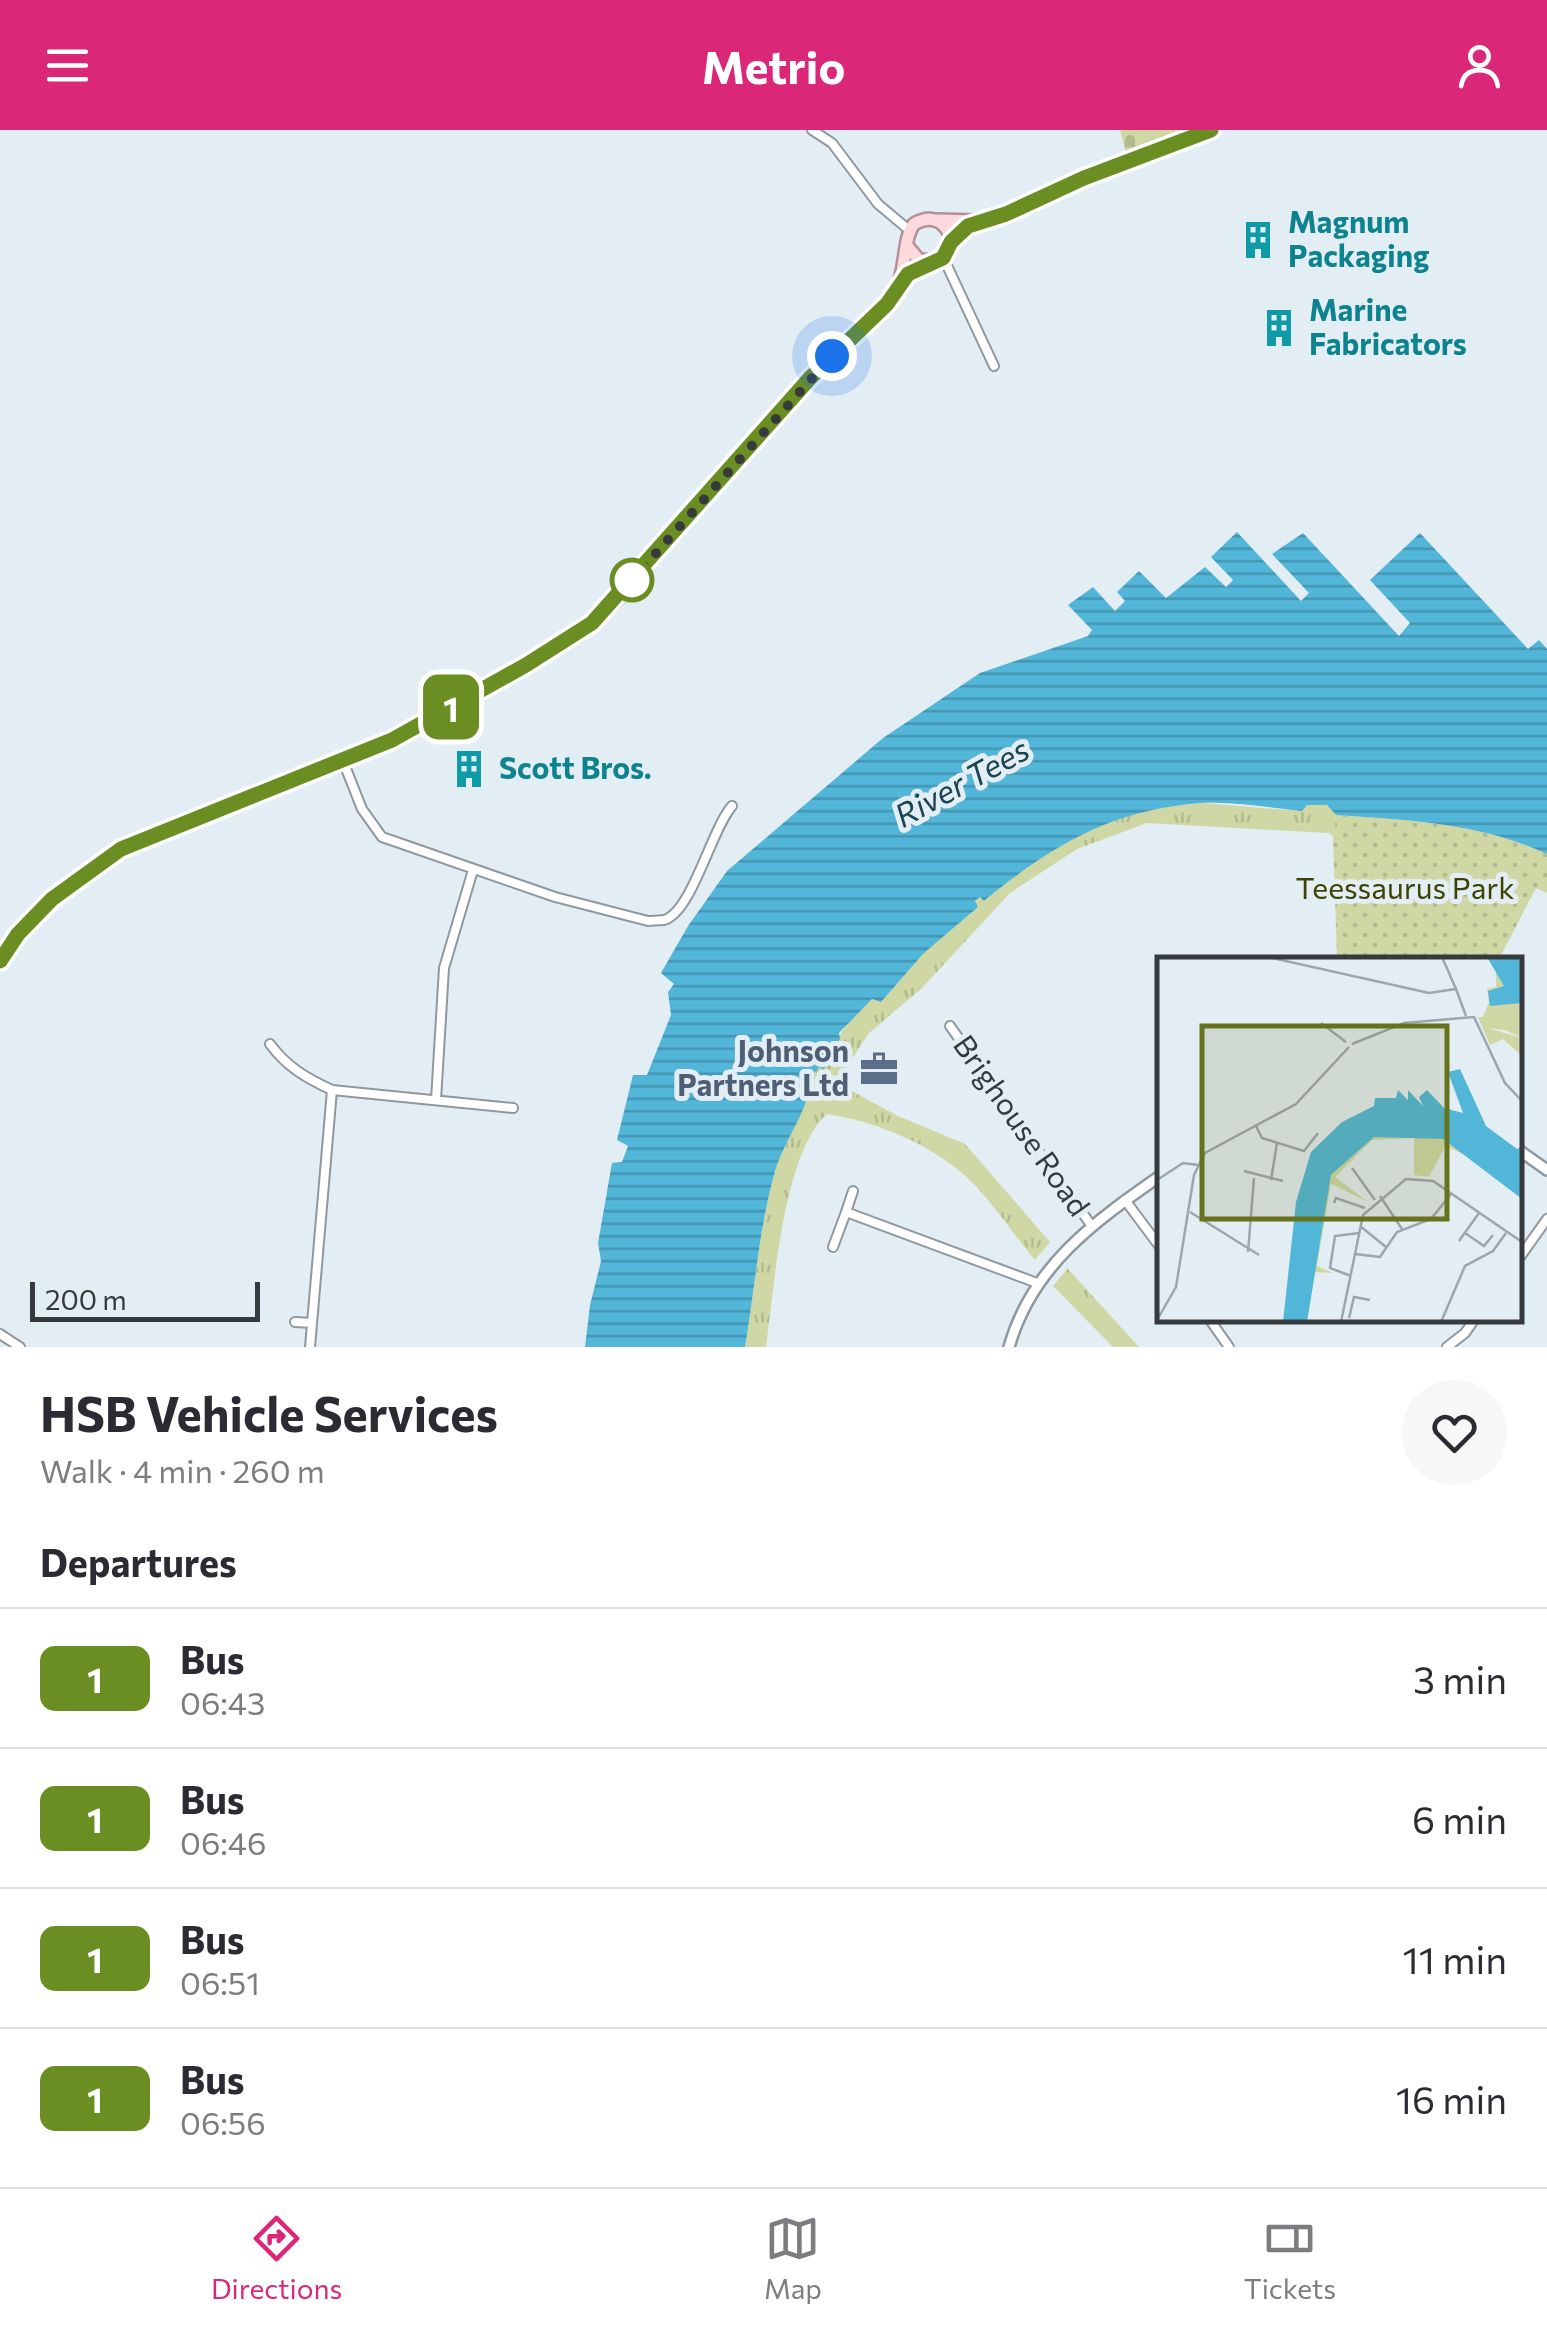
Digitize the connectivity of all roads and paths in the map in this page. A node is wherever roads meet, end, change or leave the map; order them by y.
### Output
1 (812, 130) edge
2 (1210, 130) edge
3 (937, 220) junction
4 (980, 221) junction
5 (909, 230) junction
6 (951, 242) junction
7 (908, 247) junction
8 (943, 258) junction
9 (928, 262) junction
10 (897, 288) junction
11 (994, 366) dead end
12 (343, 761) junction
13 (732, 806) dead end
14 (473, 870) junction
15 (0, 961) edge
16 (950, 1026) dead end
17 (270, 1044) dead end
18 (332, 1090) junction
19 (436, 1100) junction
20 (513, 1108) dead end
21 (1522, 1152) edge
22 (1547, 1170) edge
23 (1157, 1178) edge
24 (853, 1191) dead end
25 (1126, 1200) junction
26 (846, 1212) junction
27 (1547, 1219) edge
28 (1091, 1225) junction
29 (1157, 1243) edge
30 (833, 1247) dead end
31 (1522, 1254) edge
32 (1037, 1283) junction
33 (295, 1322) dead end
34 (1211, 1322) edge
35 (1473, 1322) edge
36 (312, 1323) junction
37 (0, 1334) edge
38 (20, 1347) edge
39 (310, 1347) edge
40 (1010, 1347) edge
41 (1229, 1347) edge
42 (1447, 1347) edge

1 - 5 street
2 - 4 main road
3 - 4 main road
3 - 5 main road
3 - 6 main road
4 - 6 main road
5 - 7 main road
6 - 8 main road
7 - 9 main road
7 - 10 main road
8 - 9 main road
8 - 11 street
9 - 10 main road
10 - 12 main road
12 - 14 street
12 - 15 main road
13 - 14 street
14 - 19 street
16 - 28 street, Brighouse Road
17 - 18 street
18 - 19 street
18 - 36 street
19 - 20 street
21 - 22 street
23 - 25 street
24 - 26 street
25 - 28 street
25 - 29 street
26 - 30 street
26 - 32 street
27 - 31 street
28 - 32 street
32 - 40 street
33 - 36 street
34 - 41 street
35 - 42 street
36 - 39 street
37 - 38 street

